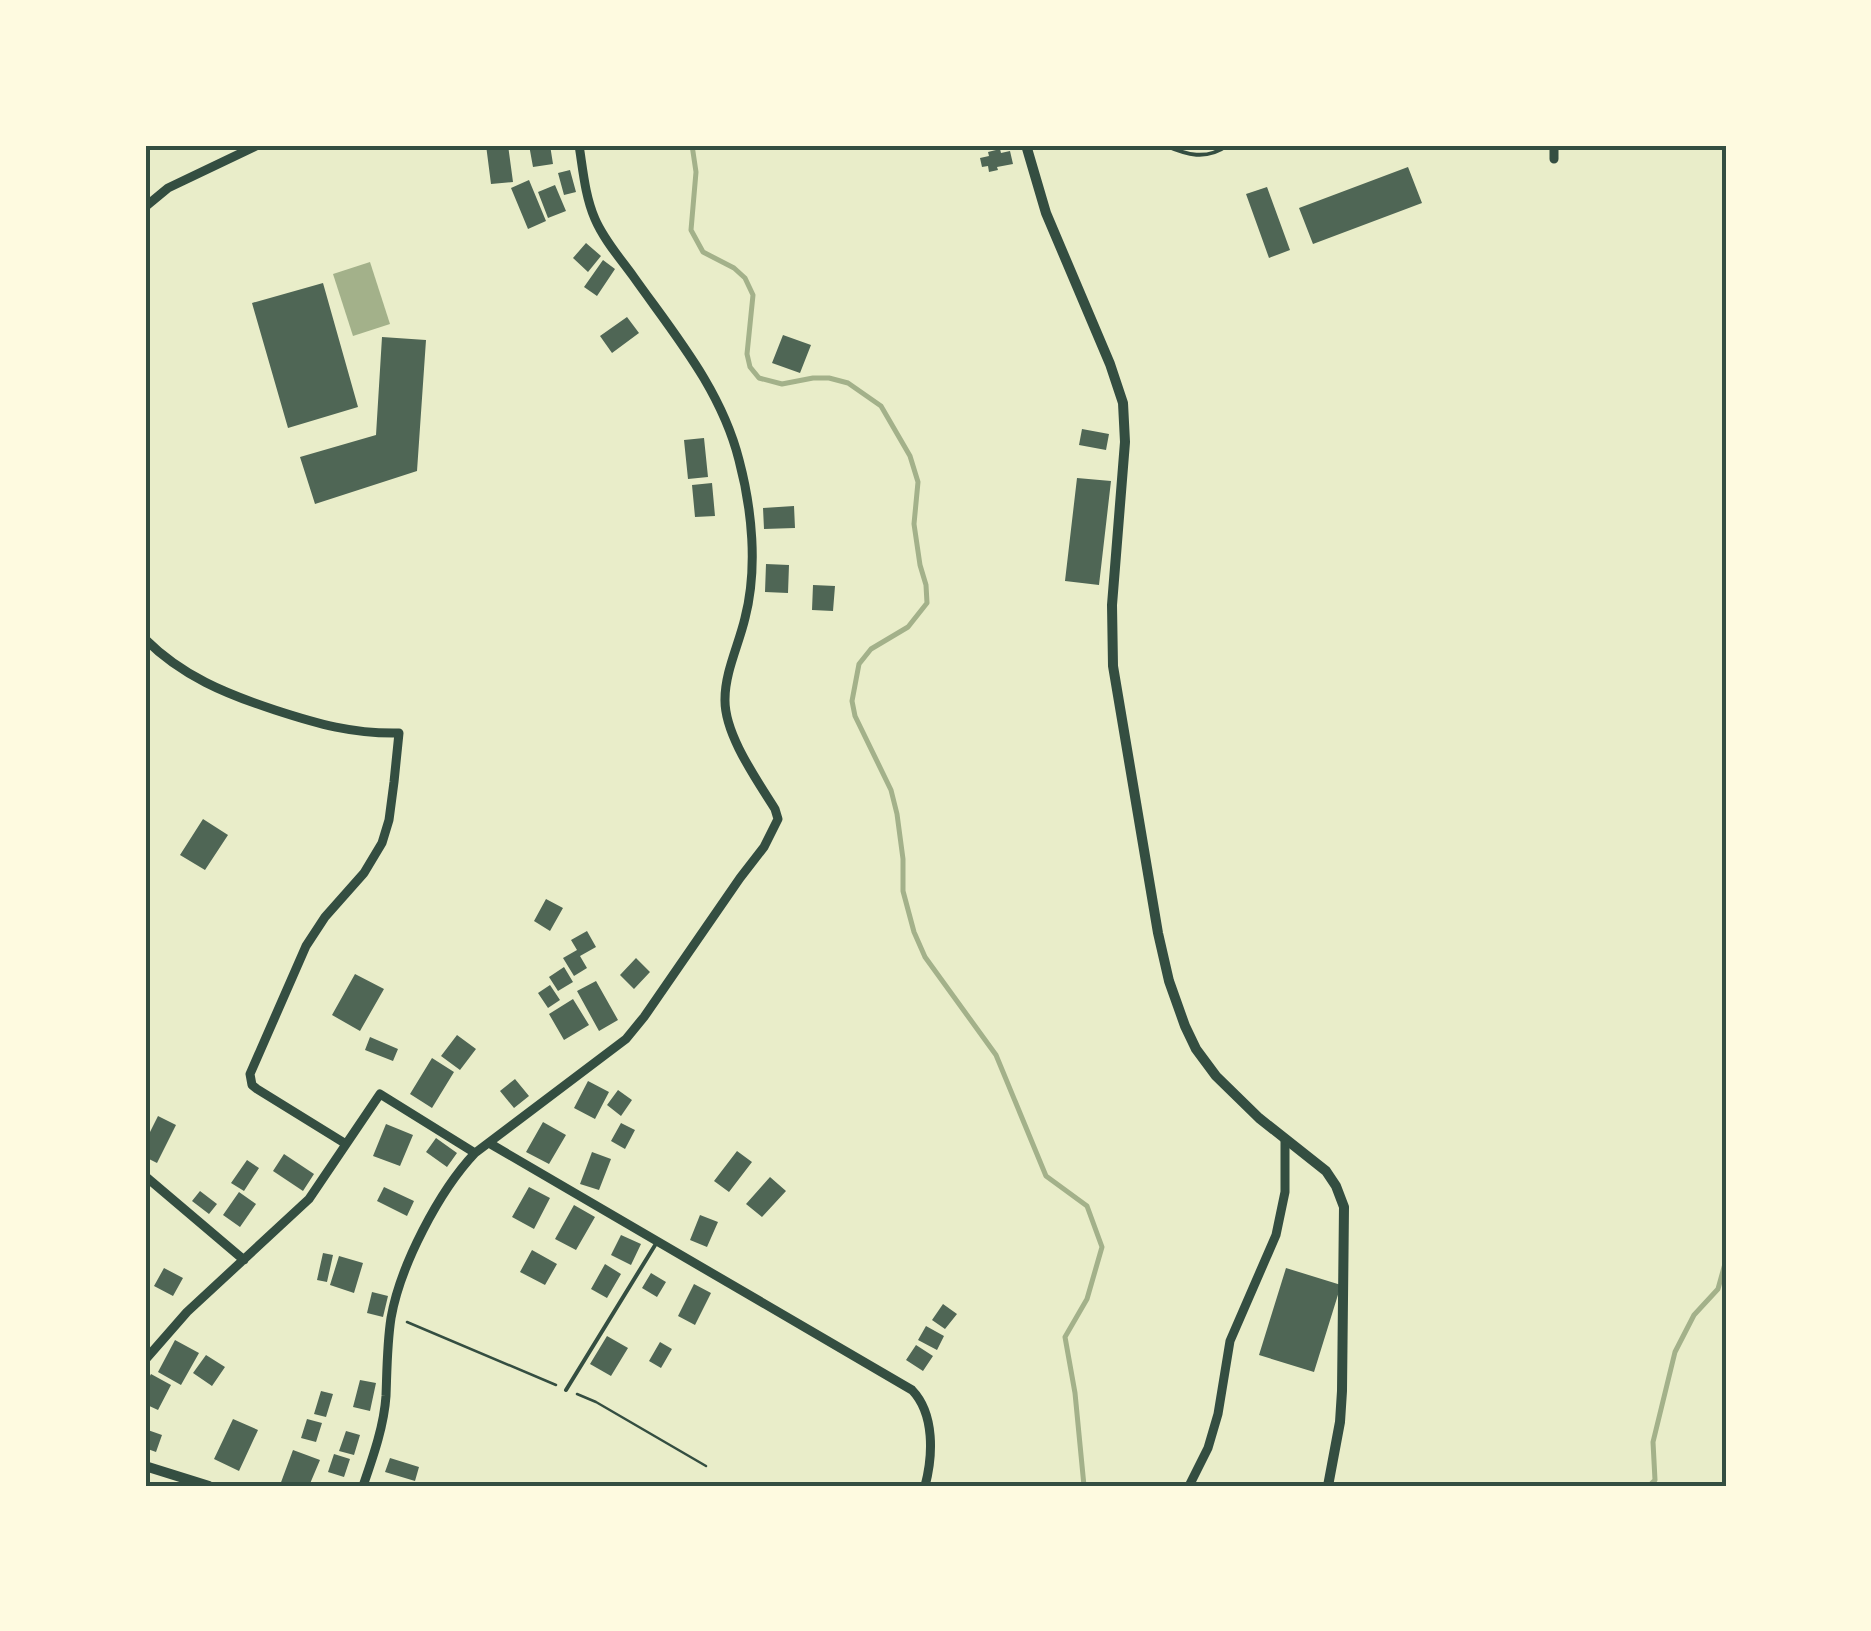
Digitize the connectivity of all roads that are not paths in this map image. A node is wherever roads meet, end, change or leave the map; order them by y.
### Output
1 (258, 145) edge
2 (579, 145) edge
3 (1026, 145) edge
4 (1164, 145) edge
5 (1228, 145) edge
6 (1554, 145) edge
7 (1554, 158) dead end
8 (145, 207) edge
9 (145, 639) edge
10 (1285, 1139) junction
11 (489, 1143) junction
12 (346, 1144) junction
13 (475, 1153) junction
14 (145, 1176) edge
15 (657, 1242) junction
16 (244, 1260) junction
17 (145, 1360) edge
18 (566, 1390) road end
19 (145, 1466) edge
20 (209, 1486) edge
21 (363, 1486) edge
22 (925, 1486) edge
23 (1189, 1486) edge
24 (1328, 1486) edge

1 - 8 street
2 - 11 street
3 - 10 street
4 - 5 lane
6 - 7 street
9 - 12 street
10 - 23 street
10 - 24 street
11 - 13 street
11 - 15 street
12 - 13 street
12 - 16 street
13 - 21 street
14 - 16 street
15 - 18 lane
15 - 22 street
16 - 17 street
19 - 20 street

